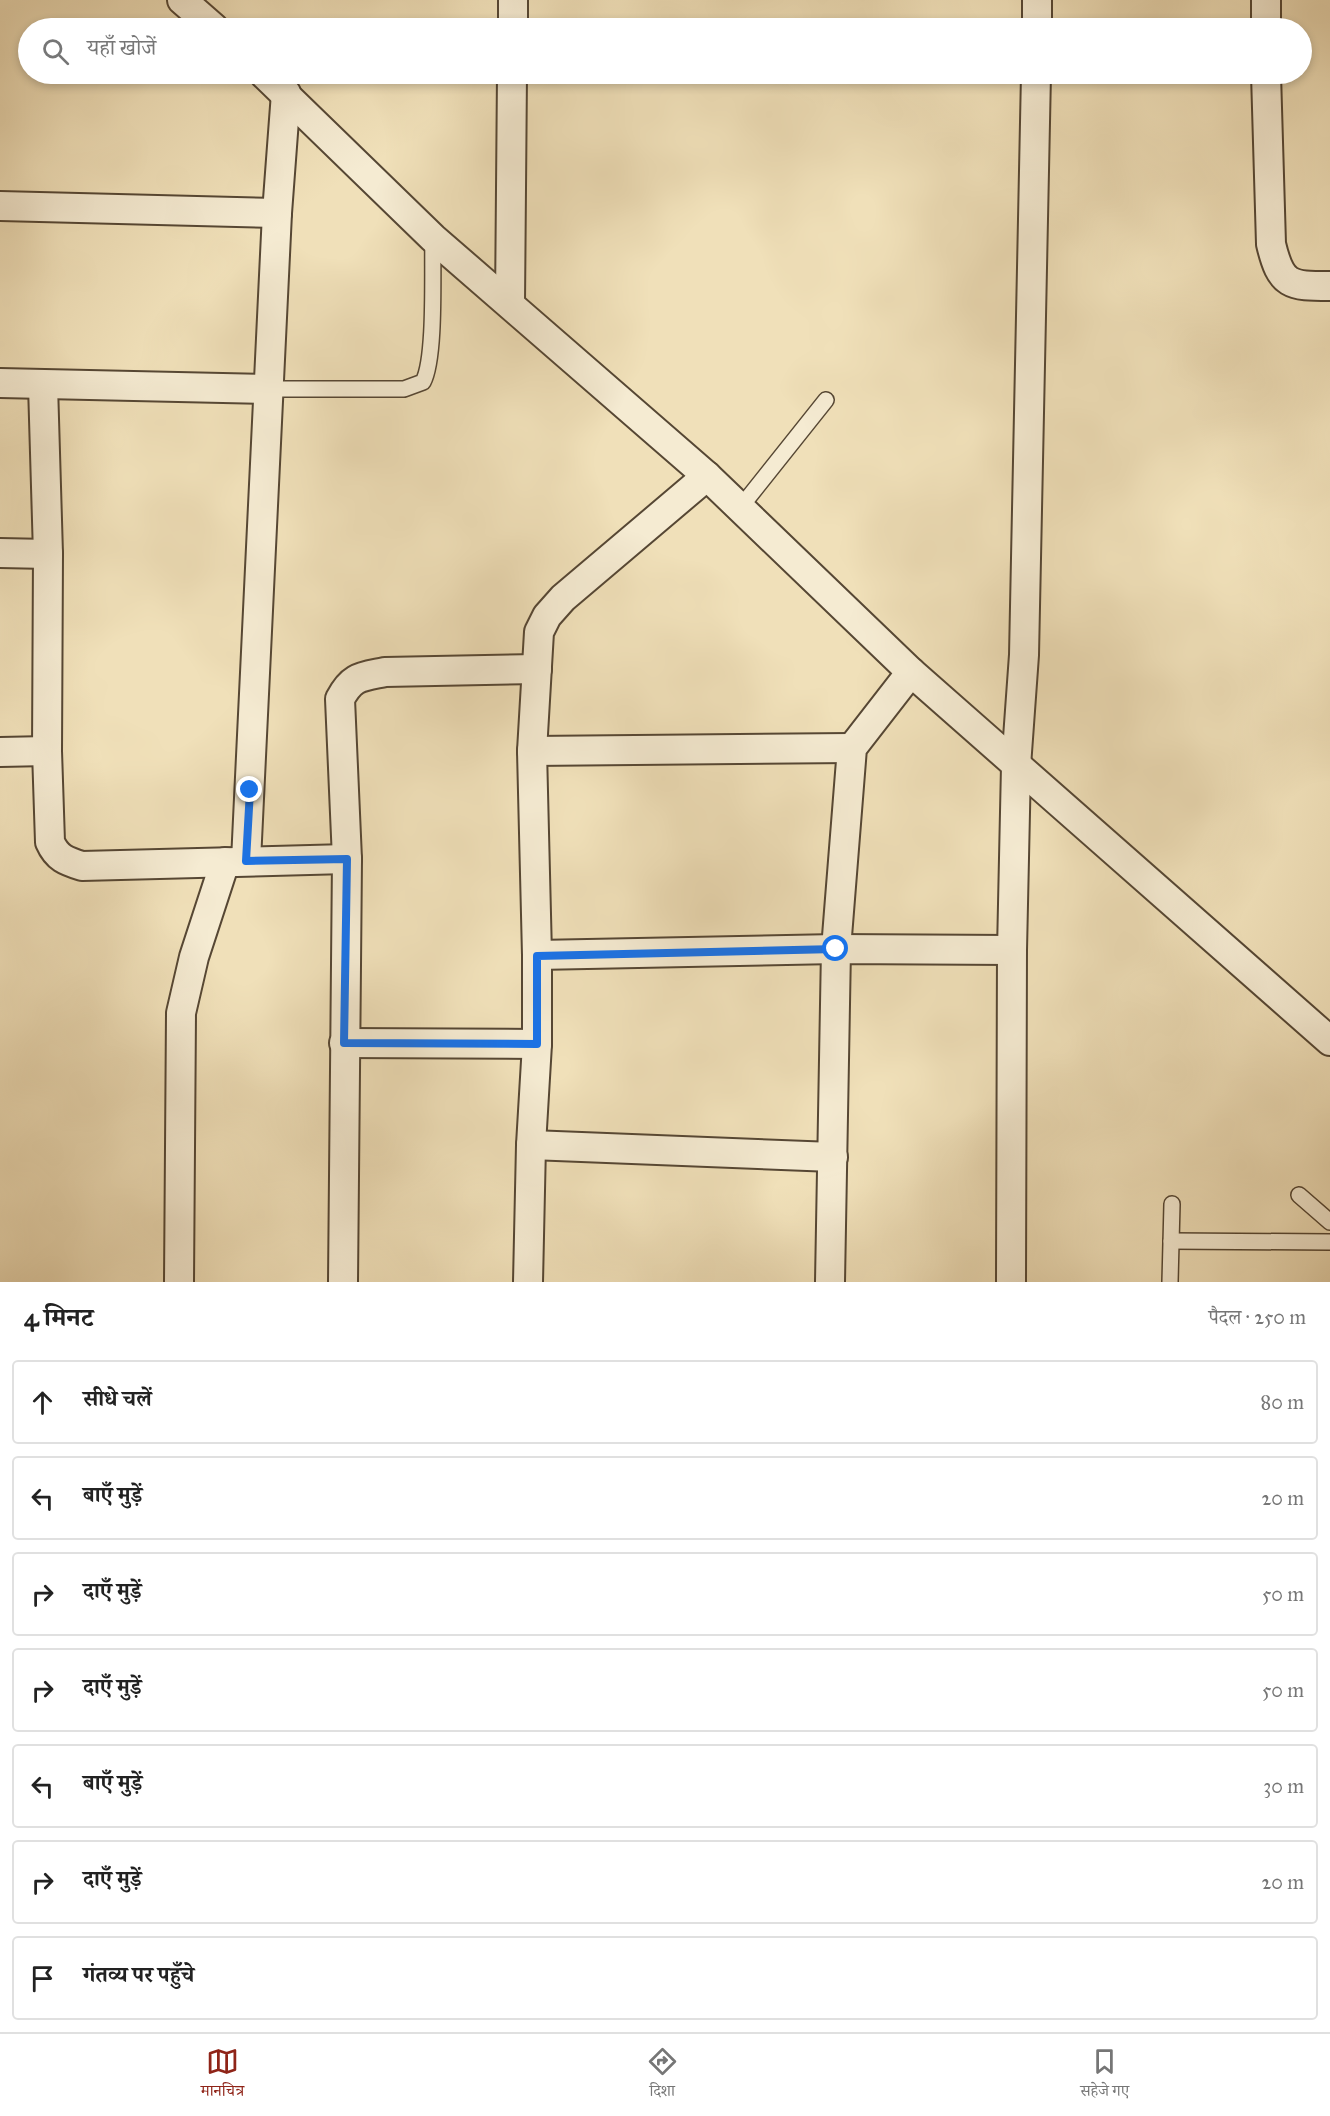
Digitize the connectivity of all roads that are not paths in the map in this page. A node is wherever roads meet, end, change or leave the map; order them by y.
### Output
1 (182, 0) edge
2 (513, 0) edge
3 (1037, 0) edge
4 (1266, 0) edge
5 (203, 18) edge
6 (513, 18) edge
7 (1037, 18) edge
8 (1266, 18) edge
9 (276, 84) edge
10 (512, 84) edge
11 (1036, 84) edge
12 (1266, 84) edge
13 (286, 93) junction
14 (0, 206) edge
15 (277, 213) junction
16 (433, 238) junction
17 (1330, 286) edge
18 (510, 303) junction
19 (0, 383) edge
20 (43, 385) junction
21 (269, 389) junction
22 (826, 400) dead end
23 (707, 476) junction
24 (740, 508) junction
25 (0, 553) edge
26 (48, 554) junction
27 (537, 669) junction
28 (911, 672) junction
29 (852, 748) junction
30 (0, 752) edge
31 (47, 752) junction
32 (532, 752) junction
33 (1016, 766) junction
34 (347, 859) junction
35 (236, 861) junction
36 (836, 949) junction
37 (1012, 950) junction
38 (537, 956) junction
39 (1330, 1041) edge
40 (344, 1043) junction
41 (537, 1044) junction
42 (531, 1145) junction
43 (833, 1156) junction
44 (1299, 1195) dead end
45 (1172, 1204) dead end
46 (1330, 1222) edge
47 (1171, 1241) junction
48 (1330, 1242) edge
49 (179, 1282) edge
50 (343, 1282) edge
51 (528, 1282) edge
52 (830, 1282) edge
53 (1011, 1282) edge
54 (1170, 1282) edge

1 - 5 street
2 - 6 street
3 - 7 street
4 - 8 street
9 - 13 street
10 - 18 street
11 - 33 street
12 - 17 street
13 - 15 street
13 - 16 street
14 - 15 street
15 - 21 street
16 - 18 street
16 - 21 lane
18 - 23 street
19 - 20 street
20 - 21 street
20 - 26 street
21 - 35 street
22 - 24 lane
23 - 24 street
23 - 27 street
24 - 28 street
25 - 26 street
26 - 31 street
27 - 32 street
27 - 34 street
28 - 29 street
28 - 33 street
29 - 32 street
29 - 36 street
30 - 31 street
31 - 35 street
32 - 38 street
33 - 37 street
33 - 39 street
34 - 35 street
34 - 40 street
35 - 49 street
36 - 37 street
36 - 38 street
36 - 43 street
37 - 53 street
38 - 41 street
40 - 41 street
40 - 50 street
41 - 42 street
42 - 43 street
42 - 51 street
43 - 52 street
44 - 46 lane
45 - 47 lane
47 - 48 lane
47 - 54 lane

